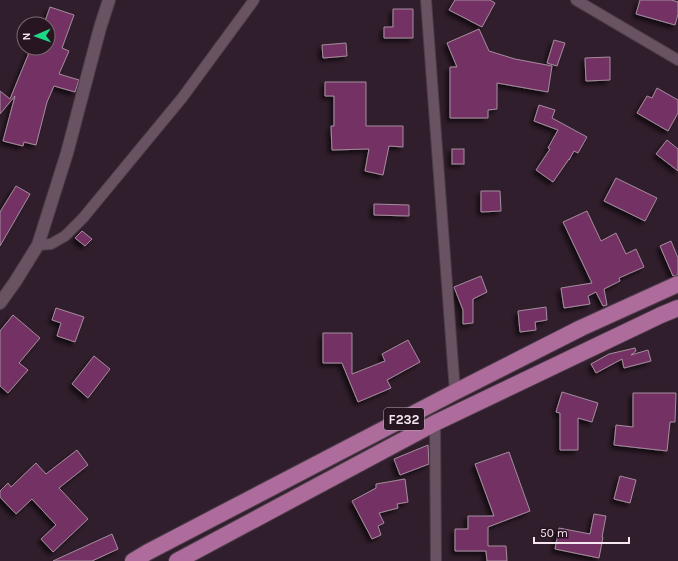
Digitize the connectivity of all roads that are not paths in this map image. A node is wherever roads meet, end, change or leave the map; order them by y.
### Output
1 (109, 0) edge
2 (254, 0) edge
3 (426, 0) edge
4 (576, 0) edge
5 (678, 60) edge
6 (38, 245) junction
7 (678, 284) edge
8 (0, 303) edge
9 (678, 308) edge
10 (455, 392) junction
11 (435, 423) junction
12 (133, 561) edge
13 (177, 561) edge
14 (436, 561) edge

1 - 6 street
2 - 6 street
3 - 10 street
4 - 5 street
6 - 8 street
7 - 10 highway, F232
9 - 11 highway, F232
10 - 12 highway, F232
11 - 13 highway, F232
11 - 14 street

